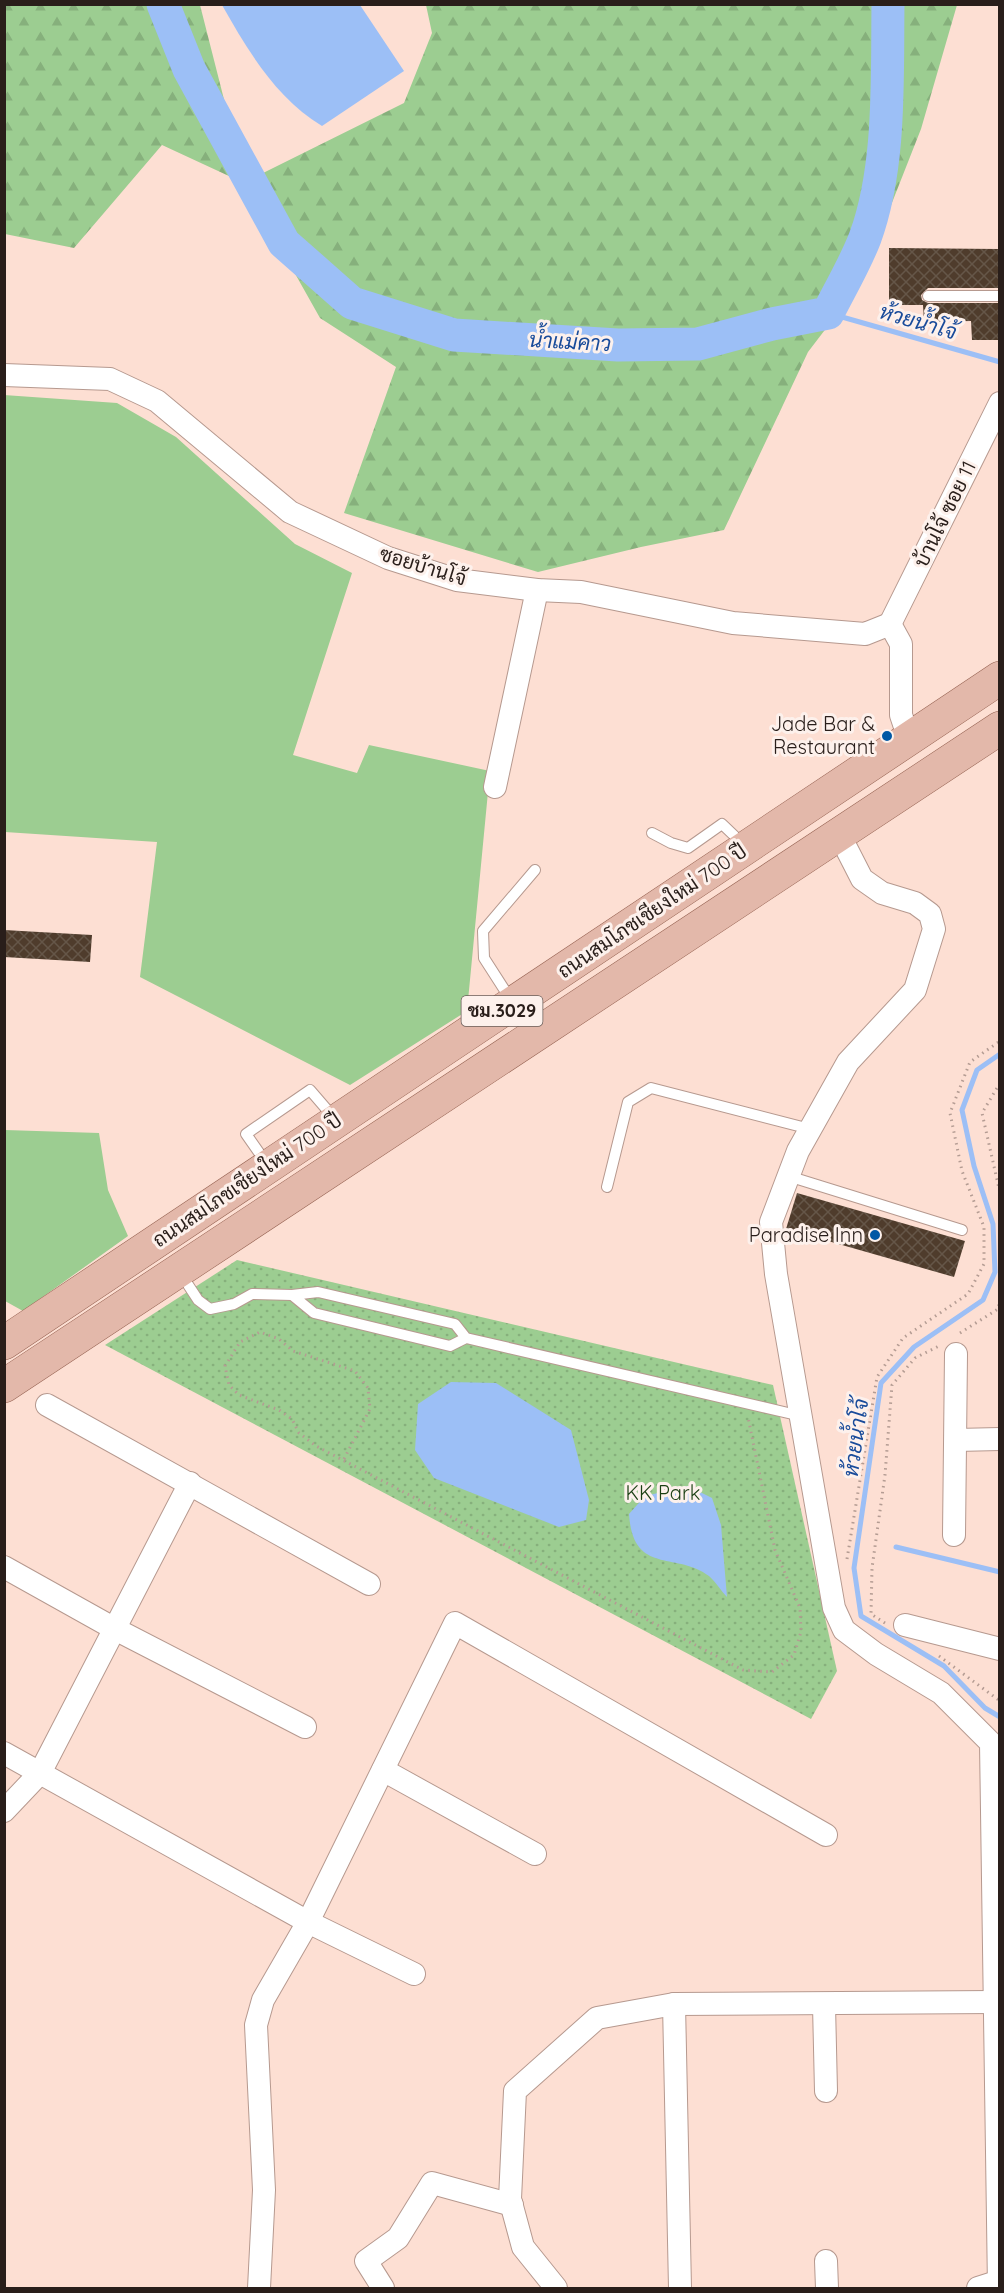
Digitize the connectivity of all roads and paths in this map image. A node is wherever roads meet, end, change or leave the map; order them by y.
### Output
1 (927, 296) dead end
2 (999, 296) edge
3 (4, 375) edge
4 (999, 403) edge
5 (537, 590) junction
6 (890, 624) junction
7 (999, 678) edge
8 (999, 728) edge
9 (909, 739) junction
10 (495, 787) dead end
11 (651, 833) dead end
12 (839, 834) junction
13 (746, 848) junction
14 (535, 870) dead end
15 (513, 1003) junction
16 (999, 1041) edge
17 (999, 1083) edge
18 (810, 1129) junction
19 (788, 1176) junction
20 (607, 1187) dead end
21 (999, 1193) edge
22 (962, 1230) dead end
23 (179, 1271) junction
24 (292, 1295) junction
25 (999, 1300) edge
26 (466, 1338) junction
27 (4, 1343) edge
28 (954, 1343) junction
29 (4, 1386) edge
30 (746, 1403) junction
31 (47, 1405) dead end
32 (801, 1416) junction
33 (999, 1439) edge
34 (956, 1440) junction
35 (344, 1459) junction
36 (190, 1483) junction
37 (954, 1535) dead end
38 (846, 1565) dead end
39 (4, 1568) edge
40 (369, 1584) dead end
41 (898, 1626) joint
42 (115, 1629) junction
43 (999, 1649) edge
44 (930, 1651) dead end
45 (999, 1701) edge
46 (305, 1727) dead end
47 (997, 1734) edge
48 (4, 1753) edge
49 (383, 1770) junction
50 (40, 1773) junction
51 (4, 1811) edge
52 (996, 1832) edge
53 (826, 1836) dead end
54 (535, 1854) dead end
55 (308, 1922) junction
56 (414, 1974) dead end
57 (995, 2002) junction
58 (674, 2004) junction
59 (824, 2005) junction
60 (825, 2091) dead end
61 (512, 2205) junction
62 (826, 2261) dead end
63 (999, 2282) edge
64 (259, 2289) edge
65 (383, 2289) edge
66 (556, 2289) edge
67 (680, 2289) edge
68 (827, 2289) edge
69 (978, 2289) edge
70 (999, 2289) edge

1 - 2 lane
3 - 5 street, ซอยบ้านโจ้
4 - 6 street, บ้านโจ้ ซอย 11
5 - 6 street, ซอยบ้านโจ้
5 - 10 street
6 - 9 street
7 - 9 main road, ถนนสมโภชเชียงใหม่ 700 ปี / ชม.3029
8 - 12 main road, ถนนสมโภชเชียงใหม่ 700 ปี / ชม.3029
9 - 13 main road, ถนนสมโภชเชียงใหม่ 700 ปี / ชม.3029
11 - 13 lane
12 - 18 street
12 - 23 main road, ถนนสมโภชเชียงใหม่ 700 ปี / ชม.3029
13 - 15 main road, ถนนสมโภชเชียงใหม่ 700 ปี / ชม.3029
14 - 15 lane
15 - 27 main road, ถนนสมโภชเชียงใหม่ 700 ปี / ชม.3029
16 - 38 path
17 - 21 path
18 - 19 street
18 - 20 lane
19 - 22 lane
19 - 32 street
23 - 24 lane
23 - 29 main road, ถนนสมโภชเชียงใหม่ 700 ปี / ชม.3029
24 - 26 lane
24 - 26 lane
25 - 28 path
26 - 30 lane
28 - 34 street
28 - 41 path
30 - 32 lane
30 - 35 path
31 - 36 street
32 - 47 street
33 - 34 street
34 - 37 street
35 - 35 path
36 - 40 street
36 - 42 street
39 - 42 street
41 - 43 street
42 - 46 street
42 - 50 street
44 - 45 path
47 - 52 street
48 - 50 street
49 - 53 street
49 - 54 street
49 - 55 street
50 - 51 street
50 - 55 street
52 - 57 street
55 - 56 street
55 - 64 street
57 - 59 street
57 - 63 street
58 - 59 street
58 - 61 street
58 - 67 street
59 - 60 street
61 - 65 street
61 - 66 street
62 - 68 street
63 - 69 street
63 - 70 street

